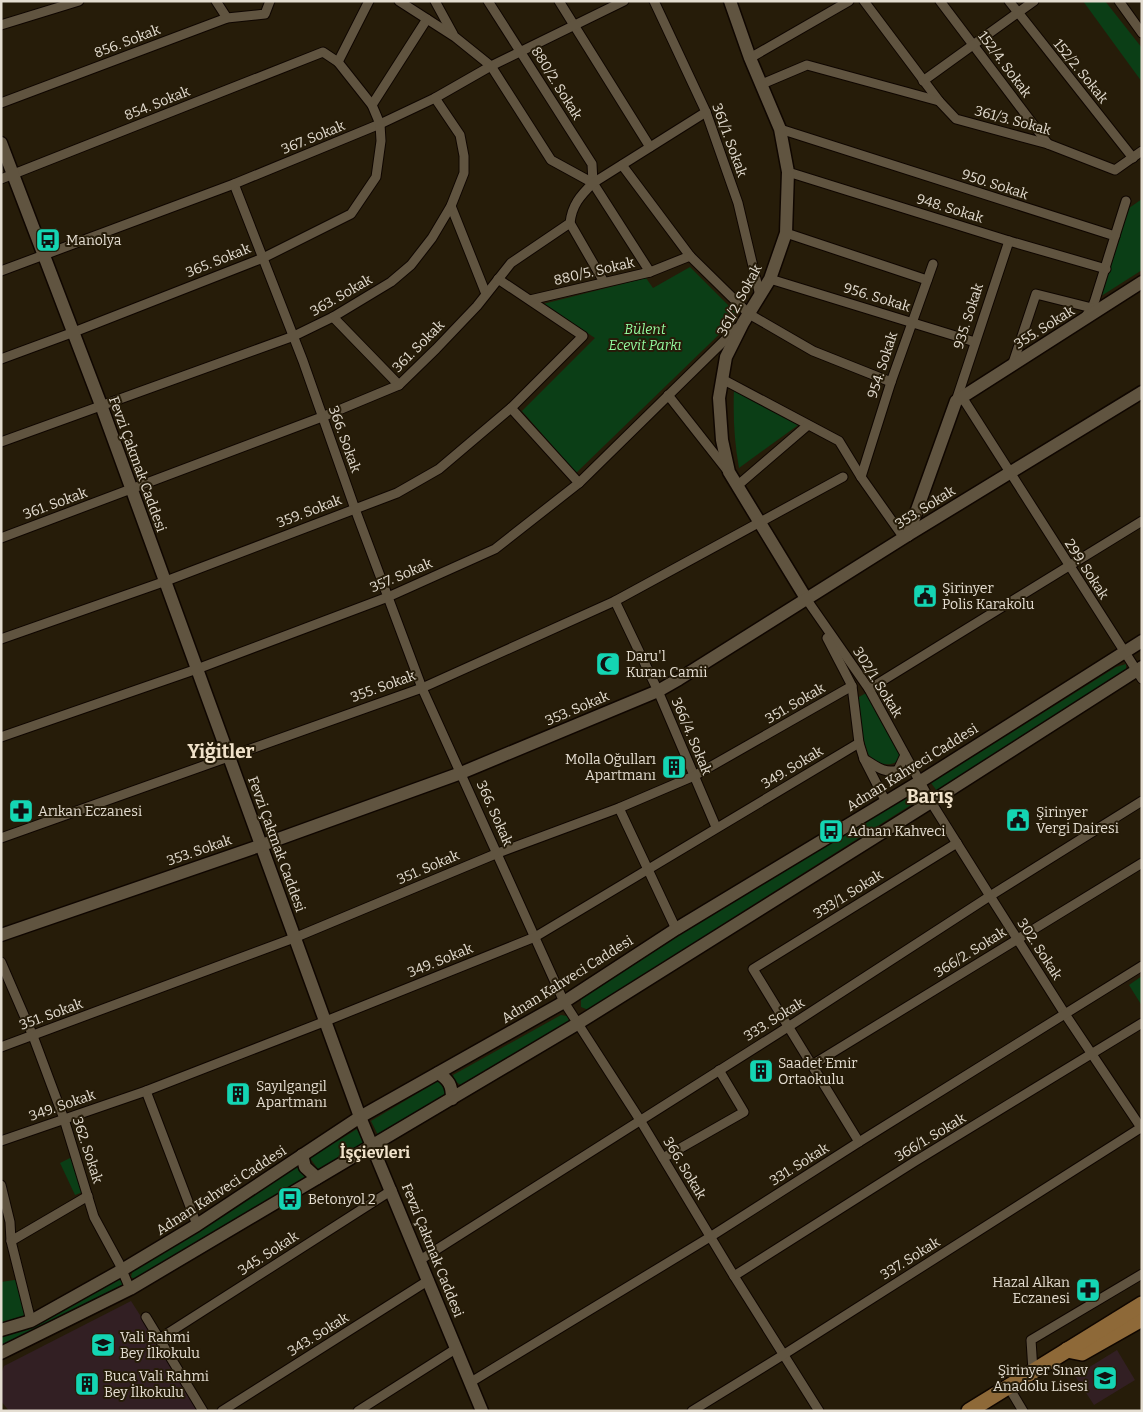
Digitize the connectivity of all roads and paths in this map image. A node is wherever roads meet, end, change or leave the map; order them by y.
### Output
1 (79, 1) edge
2 (216, 1) edge
3 (270, 1) edge
4 (369, 1) edge
5 (399, 1) edge
6 (435, 1) edge
7 (488, 1) edge
8 (559, 1) edge
9 (624, 1) edge
10 (654, 1) edge
11 (730, 1) edge
12 (849, 1) edge
13 (864, 1) edge
14 (940, 1) edge
15 (1009, 1) edge
16 (1034, 1) edge
17 (1119, 1) edge
18 (1017, 13) junction
19 (228, 18) junction
20 (427, 19) junction
21 (1, 25) edge
22 (573, 26) junction
23 (1142, 33) edge
24 (455, 37) junction
25 (973, 45) junction
26 (521, 52) junction
27 (750, 58) junction
28 (338, 62) junction
29 (491, 66) junction
30 (923, 81) junction
31 (762, 84) junction
32 (435, 98) junction
33 (939, 101) junction
34 (1, 103) edge
35 (372, 105) junction
36 (706, 112) junction
37 (380, 124) junction
38 (780, 129) junction
39 (1, 143) edge
40 (1048, 144) junction
41 (650, 147) junction
42 (1142, 151) edge
43 (1132, 158) junction
44 (622, 165) junction
45 (788, 172) junction
46 (7, 177) edge
47 (593, 183) junction
48 (234, 184) junction
49 (1126, 201) dead end
50 (451, 206) junction
51 (570, 222) junction
52 (786, 233) junction
53 (1115, 236) junction
54 (1009, 241) junction
55 (45, 255) junction
56 (690, 256) junction
57 (262, 258) junction
58 (933, 264) dead end
59 (1106, 269) junction
60 (1, 272) edge
61 (650, 272) junction
62 (498, 279) junction
63 (770, 279) junction
64 (927, 280) junction
65 (604, 282) junction
66 (1142, 282) edge
67 (486, 294) junction
68 (760, 296) junction
69 (530, 300) junction
70 (1092, 308) junction
71 (333, 317) junction
72 (746, 318) junction
73 (1083, 321) junction
74 (911, 322) junction
75 (74, 332) junction
76 (294, 336) junction
77 (975, 342) junction
78 (1, 359) edge
79 (1012, 366) junction
80 (722, 379) junction
81 (891, 382) junction
82 (399, 385) junction
83 (1142, 392) edge
84 (668, 395) junction
85 (959, 399) junction
86 (101, 405) junction
87 (511, 408) junction
88 (322, 417) junction
89 (808, 425) junction
90 (1, 442) edge
91 (729, 472) junction
92 (1010, 473) junction
93 (861, 476) junction
94 (843, 477) dead end
95 (579, 483) junction
96 (737, 486) junction
97 (132, 490) junction
98 (355, 509) junction
99 (1142, 521) edge
100 (759, 524) junction
101 (906, 536) junction
102 (1, 538) edge
103 (1070, 566) junction
104 (166, 581) junction
105 (388, 597) junction
106 (807, 600) junction
107 (615, 602) junction
108 (1, 640) edge
109 (1142, 641) edge
110 (1124, 652) junction
111 (197, 669) junction
112 (1140, 672) edge
113 (852, 686) junction
114 (422, 688) junction
115 (870, 689) junction
116 (658, 691) junction
117 (1, 737) edge
118 (859, 743) junction
119 (905, 755) junction
120 (229, 756) junction
121 (864, 758) junction
122 (461, 773) junction
123 (694, 776) junction
124 (920, 781) junction
125 (1142, 801) edge
126 (886, 802) junction
127 (931, 802) junction
128 (619, 808) junction
129 (716, 827) junction
130 (1, 838) edge
131 (957, 843) junction
132 (262, 845) junction
133 (498, 853) junction
134 (1142, 863) edge
135 (648, 868) junction
136 (990, 896) junction
137 (676, 928) junction
138 (1, 935) edge
139 (535, 937) junction
140 (294, 938) junction
141 (1017, 940) junction
142 (1, 962) edge
143 (1142, 966) edge
144 (564, 1002) junction
145 (1065, 1014) junction
146 (326, 1021) junction
147 (1142, 1023) edge
148 (577, 1024) junction
149 (788, 1027) junction
150 (33, 1036) junction
151 (1, 1047) edge
152 (1092, 1055) junction
153 (812, 1065) junction
154 (719, 1070) junction
155 (438, 1073) junction
156 (146, 1091) junction
157 (452, 1099) junction
158 (360, 1117) junction
159 (64, 1119) junction
160 (640, 1120) junction
161 (1141, 1128) edge
162 (1, 1141) edge
163 (859, 1142) junction
164 (373, 1145) junction
165 (302, 1155) junction
166 (663, 1158) junction
167 (317, 1178) junction
168 (1, 1185) edge
169 (392, 1190) junction
170 (88, 1196) junction
171 (6, 1223) edge
172 (197, 1225) junction
173 (710, 1237) junction
174 (11, 1241) junction
175 (420, 1260) junction
176 (122, 1270) junction
177 (1142, 1274) edge
178 (734, 1276) junction
179 (429, 1280) junction
180 (130, 1289) junction
181 (1142, 1304) edge
182 (146, 1317) dead end
183 (1142, 1319) edge
184 (31, 1321) junction
185 (1, 1330) edge
186 (159, 1339) junction
187 (457, 1348) junction
188 (1066, 1350) junction
189 (1, 1353) edge
190 (783, 1355) junction
191 (1032, 1371) junction
192 (470, 1382) junction
193 (1008, 1386) junction
194 (203, 1411) edge
195 (222, 1411) edge
196 (358, 1411) edge
197 (482, 1411) edge
198 (692, 1411) edge
199 (819, 1411) edge
200 (969, 1411) edge
201 (1023, 1411) edge

1 - 21 street
2 - 19 street
3 - 19 street, 856. Sokak
4 - 28 street
5 - 20 street
6 - 24 street
7 - 26 street, 880/2. Sokak
8 - 22 street
9 - 22 street, 367. Sokak
10 - 36 street, 361/1. Sokak
11 - 27 main road, 361/2. Sokak
12 - 27 street
13 - 30 street, 361/3. Sokak
14 - 25 street, 152/4. Sokak
15 - 18 street, 152/2. Sokak
16 - 18 street
17 - 23 street
18 - 25 street
18 - 43 street, 152/2. Sokak
19 - 34 street, 856. Sokak
20 - 24 street
20 - 35 street
22 - 26 street, 367. Sokak
22 - 41 street
24 - 29 street
25 - 30 street
25 - 40 street, 152/4. Sokak
26 - 29 street, 367. Sokak
26 - 47 street, 880/2. Sokak
27 - 31 main road, 361/2. Sokak
28 - 35 street
28 - 46 street, 854. Sokak
29 - 32 street, 367. Sokak
29 - 47 street
30 - 33 street, 361/3. Sokak
31 - 33 street
31 - 38 main road, 361/2. Sokak
32 - 37 street, 367. Sokak
32 - 50 street, 363. Sokak
33 - 40 street, 361/3. Sokak
35 - 37 street
36 - 41 street
36 - 68 street, 361/1. Sokak
37 - 48 street, 367. Sokak
37 - 57 street, 365. Sokak
38 - 45 main road, 361/2. Sokak
38 - 53 street, 950. Sokak
39 - 46 main road, Fevzi Çakmak Caddesi
40 - 43 street, 361/3. Sokak
41 - 44 street
42 - 43 street, 361/3. Sokak
44 - 47 street
44 - 56 street
45 - 52 main road, 361/2. Sokak
45 - 54 street, 948. Sokak
46 - 55 main road, Fevzi Çakmak Caddesi
47 - 51 street
47 - 61 street, 880/5. Sokak
48 - 55 street, 367. Sokak
48 - 57 street, 366. Sokak
49 - 53 street
50 - 67 street
50 - 71 street, 363. Sokak
51 - 62 street, 361. Sokak
51 - 65 street
52 - 63 main road, 361/2. Sokak
52 - 64 street
53 - 59 street
54 - 59 street, 948. Sokak
54 - 77 street, 935. Sokak
55 - 60 street, 367. Sokak
55 - 75 main road, Fevzi Çakmak Caddesi
56 - 61 street
56 - 72 street
57 - 75 street, 365. Sokak
57 - 76 street, 366. Sokak
58 - 64 street, 954. Sokak
59 - 70 street
61 - 65 street, 880/5. Sokak
62 - 67 street, 361. Sokak
62 - 69 street
63 - 68 main road, 361/2. Sokak
63 - 74 street, 956. Sokak
64 - 74 street, 954. Sokak
65 - 69 street, 880/5. Sokak
66 - 73 main road, 355. Sokak
67 - 82 street, 361. Sokak
68 - 72 main road, 361/2. Sokak
69 - 87 street, 359. Sokak
70 - 73 street
70 - 79 street
71 - 76 street, 363. Sokak
71 - 82 street
72 - 80 main road, 361/2. Sokak
72 - 81 street
72 - 84 street, 357. Sokak
73 - 79 main road, 355. Sokak
74 - 77 street, 956. Sokak
74 - 81 street, 954. Sokak
75 - 78 street, 365. Sokak
75 - 86 main road, Fevzi Çakmak Caddesi
76 - 86 street, 363. Sokak
76 - 88 street, 366. Sokak
77 - 85 street, 935. Sokak
79 - 85 main road, 355. Sokak
80 - 89 street
80 - 91 main road, 361/2. Sokak
81 - 93 street, 954. Sokak
82 - 88 street, 361. Sokak
83 - 92 main road, 353. Sokak
84 - 91 street
84 - 95 street, 357. Sokak
85 - 92 street, 299. Sokak
85 - 101 main road, 935. Sokak
86 - 90 street, 363. Sokak
86 - 97 main road, Fevzi Çakmak Caddesi
87 - 95 street
87 - 98 street, 359. Sokak
88 - 97 street, 361. Sokak
88 - 98 street, 366. Sokak
89 - 93 street
89 - 96 street
91 - 96 main road, 361/2. Sokak
92 - 101 main road, 353. Sokak
92 - 103 street, 299. Sokak
93 - 101 street
94 - 100 street, 355. Sokak
95 - 105 street, 357. Sokak
96 - 100 main road, 361/2. Sokak
97 - 102 street, 361. Sokak
97 - 104 main road, Fevzi Çakmak Caddesi
98 - 104 street, 359. Sokak
98 - 105 street, 366. Sokak
99 - 103 street
100 - 106 main road, 361/2. Sokak
100 - 107 street, 355. Sokak
101 - 106 main road, 353. Sokak
103 - 110 street, 299. Sokak
103 - 115 street
104 - 108 street, 359. Sokak
104 - 111 main road, Fevzi Çakmak Caddesi
105 - 111 street, 357. Sokak
105 - 114 street, 366. Sokak
106 - 113 street
106 - 115 street, 302/1. Sokak
106 - 116 main road, 353. Sokak
107 - 114 street, 355. Sokak
107 - 116 street, 366/4. Sokak
109 - 110 main road, Adnan Kahveci Caddesi
110 - 112 street, 299. Sokak
110 - 124 main road, Adnan Kahveci Caddesi
111 - 117 street, 357. Sokak
111 - 120 main road, Fevzi Çakmak Caddesi
112 - 127 main road
113 - 118 street
113 - 123 street, 351. Sokak
114 - 120 street, 355. Sokak
114 - 122 street, 366. Sokak
115 - 119 street, 302/1. Sokak
116 - 122 main road, 353. Sokak
116 - 123 street, 366/4. Sokak
118 - 121 street
118 - 129 street, 349. Sokak
119 - 121 street
119 - 124 street, 302/1. Sokak
120 - 130 street, 355. Sokak
120 - 132 main road, Fevzi Çakmak Caddesi
121 - 126 street
122 - 132 main road, 353. Sokak
122 - 133 street, 366. Sokak
123 - 128 street, 351. Sokak
123 - 129 street, 366/4. Sokak
124 - 126 main road, Adnan Kahveci Caddesi
124 - 127 street, 302. Sokak
125 - 136 street, 333. Sokak
126 - 137 main road, Adnan Kahveci Caddesi
127 - 131 street, 302. Sokak
127 - 148 main road
128 - 133 street, 351. Sokak
128 - 135 street
129 - 135 street, 349. Sokak
131 - 136 street, 302. Sokak
131 - 149 street, 333/1. Sokak
132 - 138 main road, 353. Sokak
132 - 140 main road, Fevzi Çakmak Caddesi
133 - 139 street, 366. Sokak
133 - 140 street, 351. Sokak
134 - 141 street, 366/2. Sokak
135 - 137 street
135 - 139 street, 349. Sokak
136 - 141 street, 302. Sokak
136 - 149 street, 333. Sokak
137 - 144 main road, Adnan Kahveci Caddesi
139 - 144 street, 366. Sokak
139 - 146 street, 349. Sokak
140 - 146 main road, Fevzi Çakmak Caddesi
140 - 150 street, 351. Sokak
141 - 145 street, 302. Sokak
141 - 153 street, 366/2. Sokak
142 - 150 street, 362. Sokak
143 - 145 street, 331. Sokak
144 - 148 street, 366. Sokak
144 - 155 main road, Adnan Kahveci Caddesi
145 - 152 street, 302. Sokak
145 - 163 street, 331. Sokak
146 - 156 street, 349. Sokak
146 - 158 main road, Fevzi Çakmak Caddesi
147 - 152 street, 366/1. Sokak
148 - 157 main road
148 - 160 street, 366. Sokak
149 - 153 street
149 - 154 street, 333. Sokak
150 - 151 street, 351. Sokak
150 - 159 street, 362. Sokak
152 - 161 street, 302. Sokak
152 - 178 street, 366/1. Sokak
153 - 163 street
154 - 160 street, 333. Sokak
154 - 166 street
155 - 157 main road
155 - 158 main road, Adnan Kahveci Caddesi
156 - 159 street, 349. Sokak
156 - 172 street
157 - 164 main road
158 - 164 main road, Fevzi Çakmak Caddesi
158 - 165 main road, Adnan Kahveci Caddesi
159 - 162 street, 349. Sokak
159 - 170 street, 362. Sokak
160 - 166 street, 366. Sokak
160 - 175 street, 333. Sokak
161 - 190 street, 337. Sokak
163 - 173 street, 331. Sokak
164 - 167 main road
164 - 169 main road, Fevzi Çakmak Caddesi
165 - 167 main road
165 - 172 main road, Adnan Kahveci Caddesi
166 - 173 street, 366. Sokak
167 - 180 main road
168 - 171 street
169 - 175 main road, Fevzi Çakmak Caddesi
169 - 186 street, 345. Sokak
170 - 174 street
170 - 176 street, 362. Sokak
171 - 174 street
172 - 176 main road, Adnan Kahveci Caddesi
173 - 178 street, 366. Sokak
173 - 192 street, 331. Sokak
174 - 184 street
175 - 179 main road, Fevzi Çakmak Caddesi
176 - 180 street, 362. Sokak
176 - 184 main road, Adnan Kahveci Caddesi
177 - 191 street
178 - 190 street, 366. Sokak
179 - 187 main road, Fevzi Çakmak Caddesi
179 - 195 street, 343. Sokak
180 - 189 main road
181 - 188 main road
182 - 186 street
183 - 188 main road
184 - 185 main road, Adnan Kahveci Caddesi
186 - 194 street
187 - 192 main road, Fevzi Çakmak Caddesi
187 - 196 street
188 - 191 main road
190 - 198 street, 337. Sokak
190 - 199 street, 366. Sokak
191 - 193 main road
192 - 197 main road, Fevzi Çakmak Caddesi
193 - 200 main road
193 - 201 street

